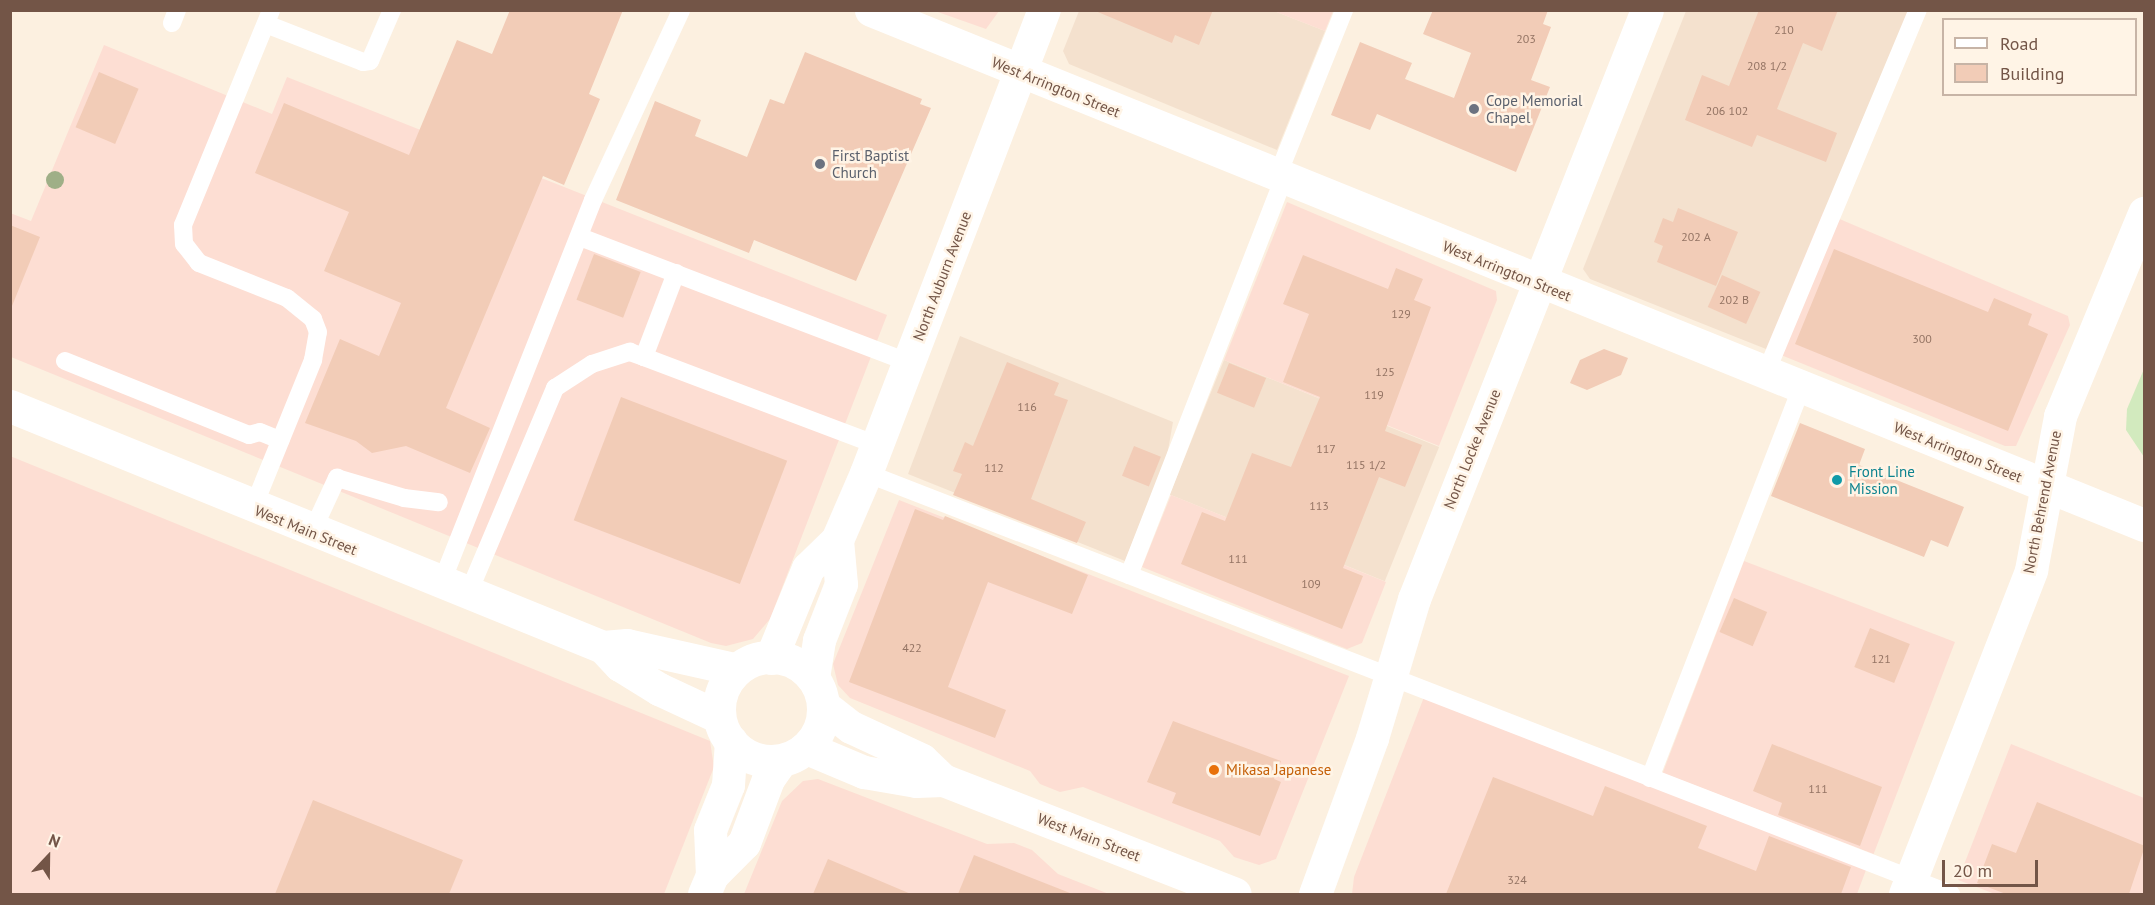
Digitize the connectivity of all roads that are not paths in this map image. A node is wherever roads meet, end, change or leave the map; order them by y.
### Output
1 (392, 10) edge
2 (681, 10) edge
3 (871, 10) edge
4 (1044, 10) edge
5 (1344, 10) edge
6 (1647, 10) edge
7 (1918, 10) edge
8 (268, 17) edge
9 (1019, 73) junction
10 (1280, 179) junction
11 (2145, 213) edge
12 (580, 237) junction
13 (676, 273) junction
14 (1538, 283) junction
15 (644, 357) junction
16 (65, 360) dead end
17 (908, 363) junction
18 (1765, 375) junction
19 (1801, 389) junction
20 (10, 406) edge
21 (280, 440) junction
22 (871, 459) junction
23 (2047, 488) junction
24 (440, 502) dead end
25 (253, 508) junction
26 (2145, 525) edge
27 (312, 532) junction
28 (837, 540) junction
29 (1129, 576) junction
30 (454, 589) junction
31 (603, 647) junction
32 (771, 658) junction
33 (734, 669) junction
34 (1391, 677) junction
35 (818, 692) junction
36 (724, 729) junction
37 (809, 749) junction
38 (780, 762) junction
39 (1650, 778) junction
40 (942, 780) junction
41 (708, 885) edge
42 (1908, 887) edge
43 (1235, 894) edge
44 (1315, 894) edge
45 (1951, 894) edge

1 - 8 lane
2 - 12 lane
3 - 9 street, West Arrington Street
4 - 9 street, North Auburn Avenue
5 - 10 lane
6 - 14 street, North Locke Avenue
7 - 18 lane
8 - 21 lane
9 - 10 street, West Arrington Street
9 - 17 street, North Auburn Avenue
10 - 14 street, West Arrington Street
10 - 29 lane
11 - 23 street, North Behrend Avenue
12 - 13 lane
12 - 30 lane
13 - 15 lane
13 - 17 lane
14 - 18 street, West Arrington Street
14 - 34 street, North Locke Avenue
15 - 22 lane
15 - 30 lane
16 - 21 lane
17 - 22 street, North Auburn Avenue
18 - 19 street, West Arrington Street
19 - 23 street, West Arrington Street
19 - 39 lane
20 - 25 street, West Main Street
21 - 25 lane
22 - 28 street, North Auburn Avenue
22 - 29 lane
23 - 26 street, West Arrington Street
23 - 42 street, North Behrend Avenue
24 - 27 lane
25 - 27 street, West Main Street
27 - 30 street, West Main Street
28 - 32 street, North Auburn Avenue
28 - 35 street, North Auburn Avenue
29 - 34 lane
30 - 31 street, West Main Street
31 - 33 street, West Main Street
31 - 36 street, West Main Street
32 - 33 street
32 - 35 street
33 - 36 street
34 - 39 lane
34 - 44 street, North Locke Avenue
35 - 37 street
35 - 40 street, West Main Street
36 - 38 street
36 - 41 street
37 - 38 street
37 - 40 street, West Main Street
38 - 41 street
39 - 42 lane
40 - 43 street, West Main Street
42 - 45 lane

